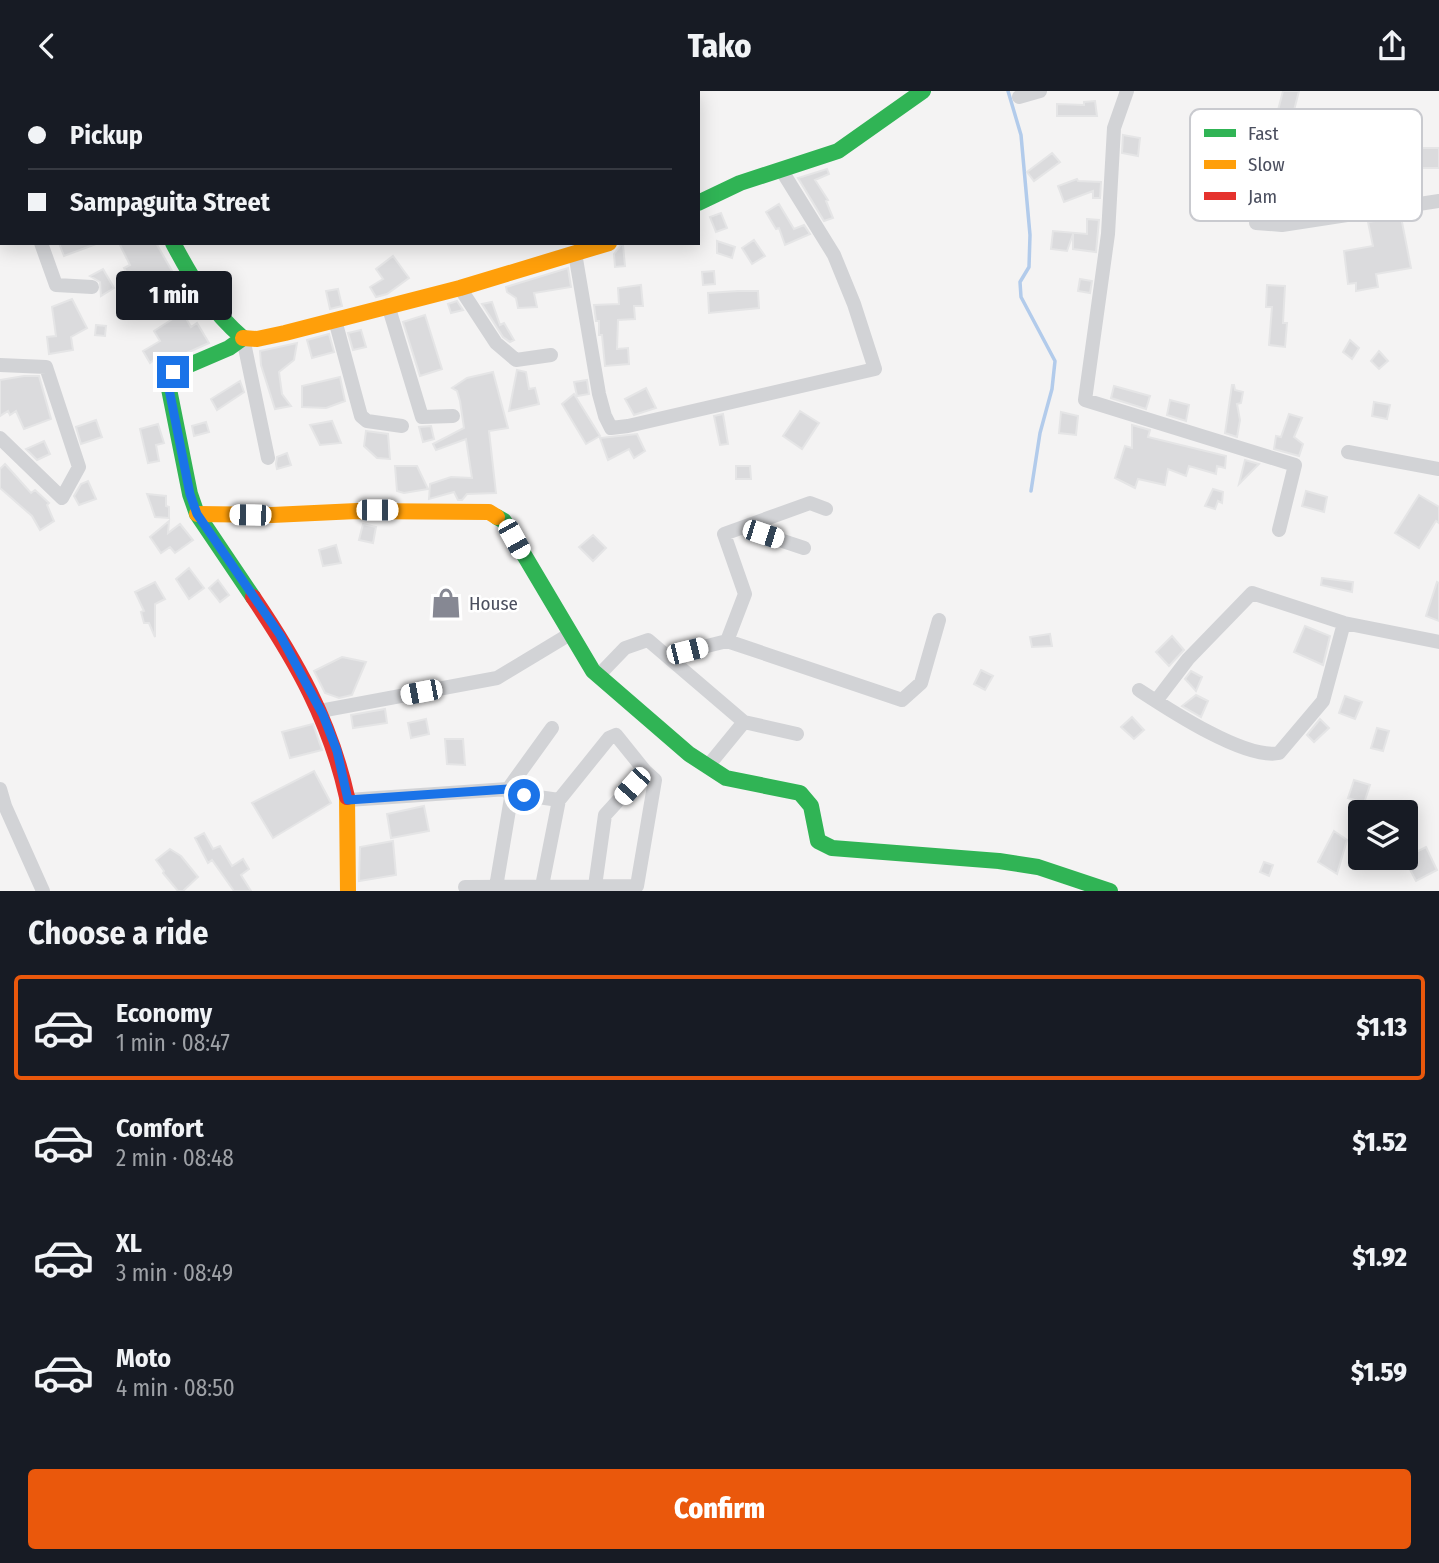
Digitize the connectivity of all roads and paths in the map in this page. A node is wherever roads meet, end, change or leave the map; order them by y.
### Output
1 (923, 91) edge
2 (1040, 91) edge
3 (1127, 91) edge
4 (1019, 97) dead end
5 (782, 170) junction
6 (700, 202) edge
7 (1308, 221) edge
8 (1256, 223) dead end
9 (42, 245) edge
10 (177, 245) edge
11 (602, 245) edge
12 (575, 253) junction
13 (92, 287) dead end
14 (460, 288) junction
15 (388, 305) junction
16 (335, 320) junction
17 (243, 338) junction
18 (551, 355) dead end
19 (0, 366) edge
20 (453, 416) dead end
21 (402, 426) dead end
22 (0, 438) edge
23 (1348, 452) dead end
24 (268, 458) dead end
25 (1439, 469) edge
26 (826, 509) dead end
27 (197, 514) junction
28 (743, 528) junction
29 (1279, 530) dead end
30 (804, 548) dead end
31 (939, 620) dead end
32 (1344, 623) junction
33 (570, 634) junction
34 (727, 641) junction
35 (1439, 642) edge
36 (667, 656) junction
37 (598, 676) junction
38 (1139, 690) dead end
39 (1156, 701) junction
40 (320, 711) junction
41 (744, 722) junction
42 (552, 728) dead end
43 (797, 734) dead end
44 (708, 766) junction
45 (645, 771) junction
46 (0, 789) edge
47 (508, 789) junction
48 (348, 800) junction
49 (559, 800) junction
50 (595, 886) junction
51 (465, 887) dead end
52 (496, 887) junction
53 (542, 887) junction
54 (43, 891) edge
55 (348, 891) edge
56 (1110, 891) edge

1 - 5 street
2 - 4 street
3 - 29 street
5 - 6 street
5 - 12 street
7 - 8 street
9 - 13 street
10 - 17 street
11 - 12 street
12 - 14 street
14 - 15 street
14 - 18 street
15 - 16 street
15 - 20 street
16 - 17 street
16 - 21 street
17 - 24 street
17 - 27 street
19 - 22 street
23 - 25 street
26 - 28 street
27 - 33 street
27 - 40 street
28 - 30 street
28 - 34 street
31 - 34 street
32 - 35 street
32 - 39 street
32 - 39 street
33 - 37 street
33 - 40 street
34 - 36 street
36 - 37 street
36 - 41 street
37 - 44 street
38 - 39 street
40 - 48 street
41 - 43 street
41 - 44 street
42 - 47 street
44 - 56 street
45 - 49 street
45 - 50 street
45 - 50 street
46 - 54 street
47 - 48 street
47 - 49 street
47 - 52 street
48 - 55 street
49 - 53 street
50 - 53 street
51 - 52 street
52 - 53 street

